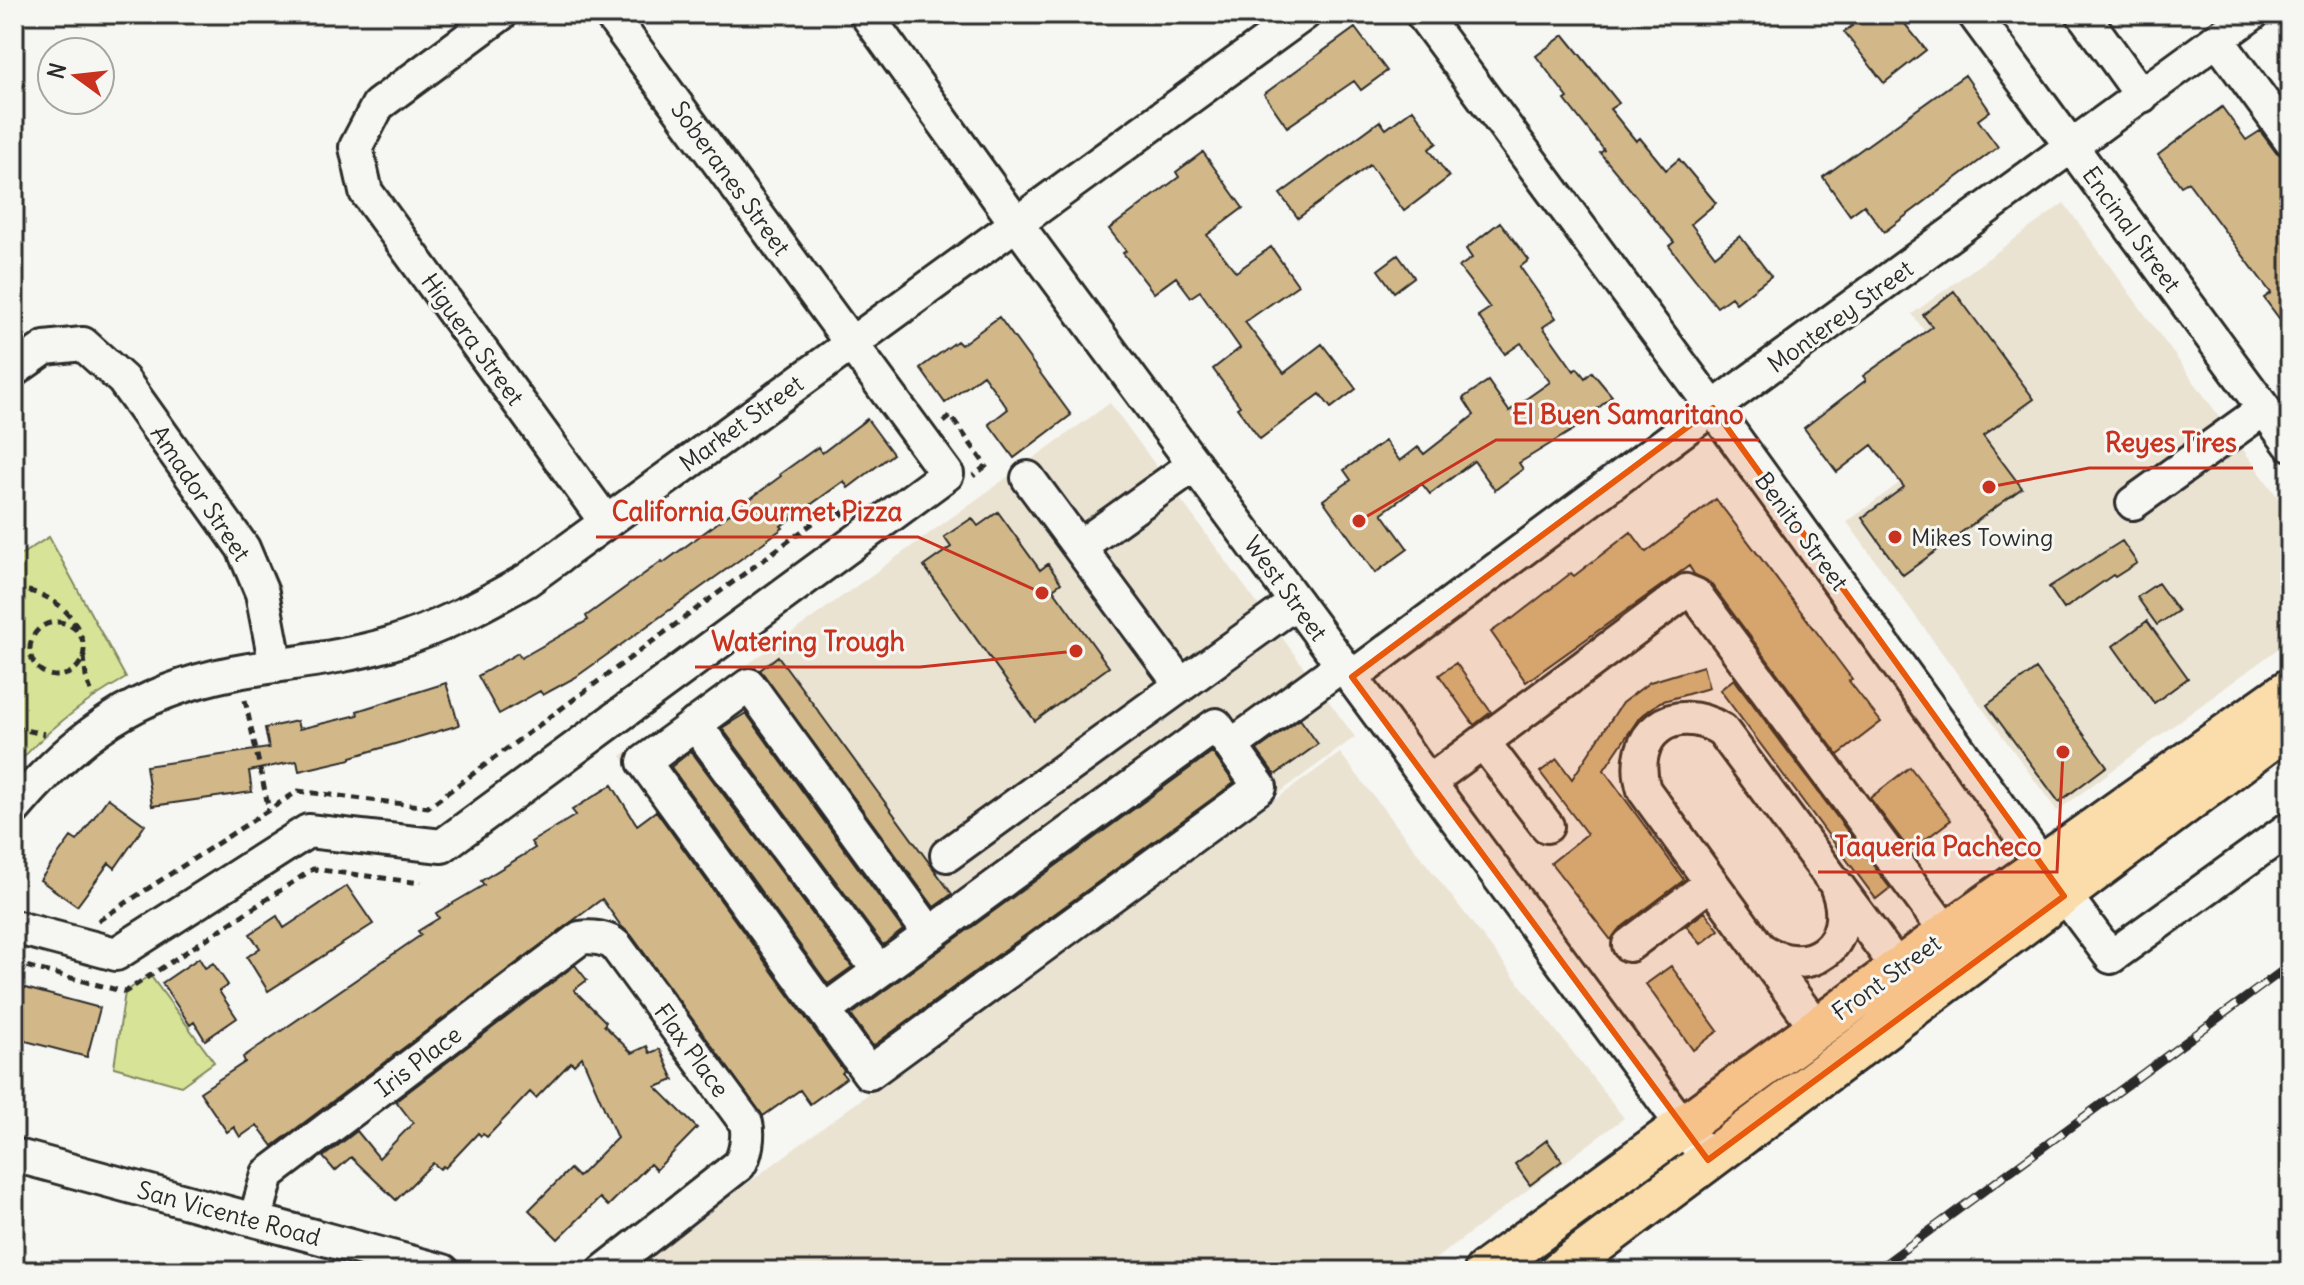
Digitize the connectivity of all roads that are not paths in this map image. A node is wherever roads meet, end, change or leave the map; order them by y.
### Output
1 (501, 14) edge
2 (610, 14) edge
3 (866, 14) edge
4 (1304, 14) edge
5 (1422, 14) edge
6 (1974, 14) edge
7 (2083, 14) edge
8 (2252, 14) edge
9 (2216, 29) edge
10 (2142, 96) junction
11 (2290, 139) edge
12 (2072, 147) junction
13 (1016, 223) junction
14 (852, 342) junction
15 (14, 370) edge
16 (1713, 408) junction
17 (2281, 427) edge
18 (1195, 464) junction
19 (1028, 478) dead end
20 (2133, 503) dead end
21 (606, 522) junction
22 (1079, 547) junction
23 (1296, 602) junction
24 (276, 666) junction
25 (1347, 671) junction
26 (1181, 685) junction
27 (2290, 689) edge
28 (695, 724) junction
29 (2290, 725) edge
30 (1483, 742) junction
31 (1231, 746) junction
32 (1429, 782) junction
33 (14, 809) edge
34 (1547, 826) dead end
35 (2290, 828) edge
36 (947, 855) dead end
37 (2053, 881) junction
38 (1711, 883) junction
39 (1837, 888) junction
40 (14, 927) edge
41 (1947, 933) junction
42 (930, 934) junction
43 (612, 941) joint
44 (1629, 945) dead end
45 (1759, 948) junction
46 (1898, 968) junction
47 (879, 971) junction
48 (824, 1011) junction
49 (1817, 1028) junction
50 (1683, 1126) junction
51 (14, 1155) edge
52 (1708, 1160) junction
53 (255, 1220) junction
54 (443, 1271) edge
55 (604, 1271) edge
56 (1485, 1271) edge
57 (1560, 1271) edge

1 - 21 street, Higuera Street
2 - 14 street, Soberanes Street
3 - 13 street, West Street
4 - 13 street, Market Street
5 - 16 street, Benito Street
6 - 12 street, Encinal Street
7 - 10 street
8 - 9 street, Monterey Street
9 - 10 street, Monterey Street
9 - 11 street
10 - 12 street, Monterey Street
12 - 16 street, Monterey Street
12 - 17 street, Encinal Street
13 - 14 street, Market Street
13 - 18 street, West Street
14 - 21 street, Market Street
14 - 40 street, Soberanes Street
15 - 24 street, Amador Street
16 - 25 street, Monterey Street
16 - 37 street, Benito Street
17 - 20 street
18 - 22 street
18 - 23 street, West Street
19 - 22 street
21 - 24 street, Market Street
22 - 26 street
23 - 25 street, West Street
23 - 26 street
24 - 33 street, Market Street
25 - 31 street, Monterey Street
25 - 32 street, West Street
26 - 36 street
27 - 37 main road, Front Street
28 - 42 street
28 - 47 street
28 - 48 street
29 - 37 main road, Front Street
30 - 32 street
30 - 34 street
30 - 41 street
31 - 42 street
31 - 48 street
32 - 50 street, West Street
35 - 37 street, Benito Street
37 - 41 main road, Front Street
37 - 52 main road, Front Street
38 - 39 street
38 - 44 street
38 - 45 street
39 - 45 street
39 - 46 street
41 - 46 main road, Front Street
42 - 47 street
43 - 53 street, Iris Place
43 - 55 street, Flax Place
45 - 49 street
46 - 49 main road, Front Street
47 - 48 street
49 - 50 main road, Front Street
50 - 52 street, West Street
50 - 56 main road, Front Street
51 - 53 street, San Vicente Road
52 - 57 main road, Front Street
53 - 54 street, San Vicente Road

